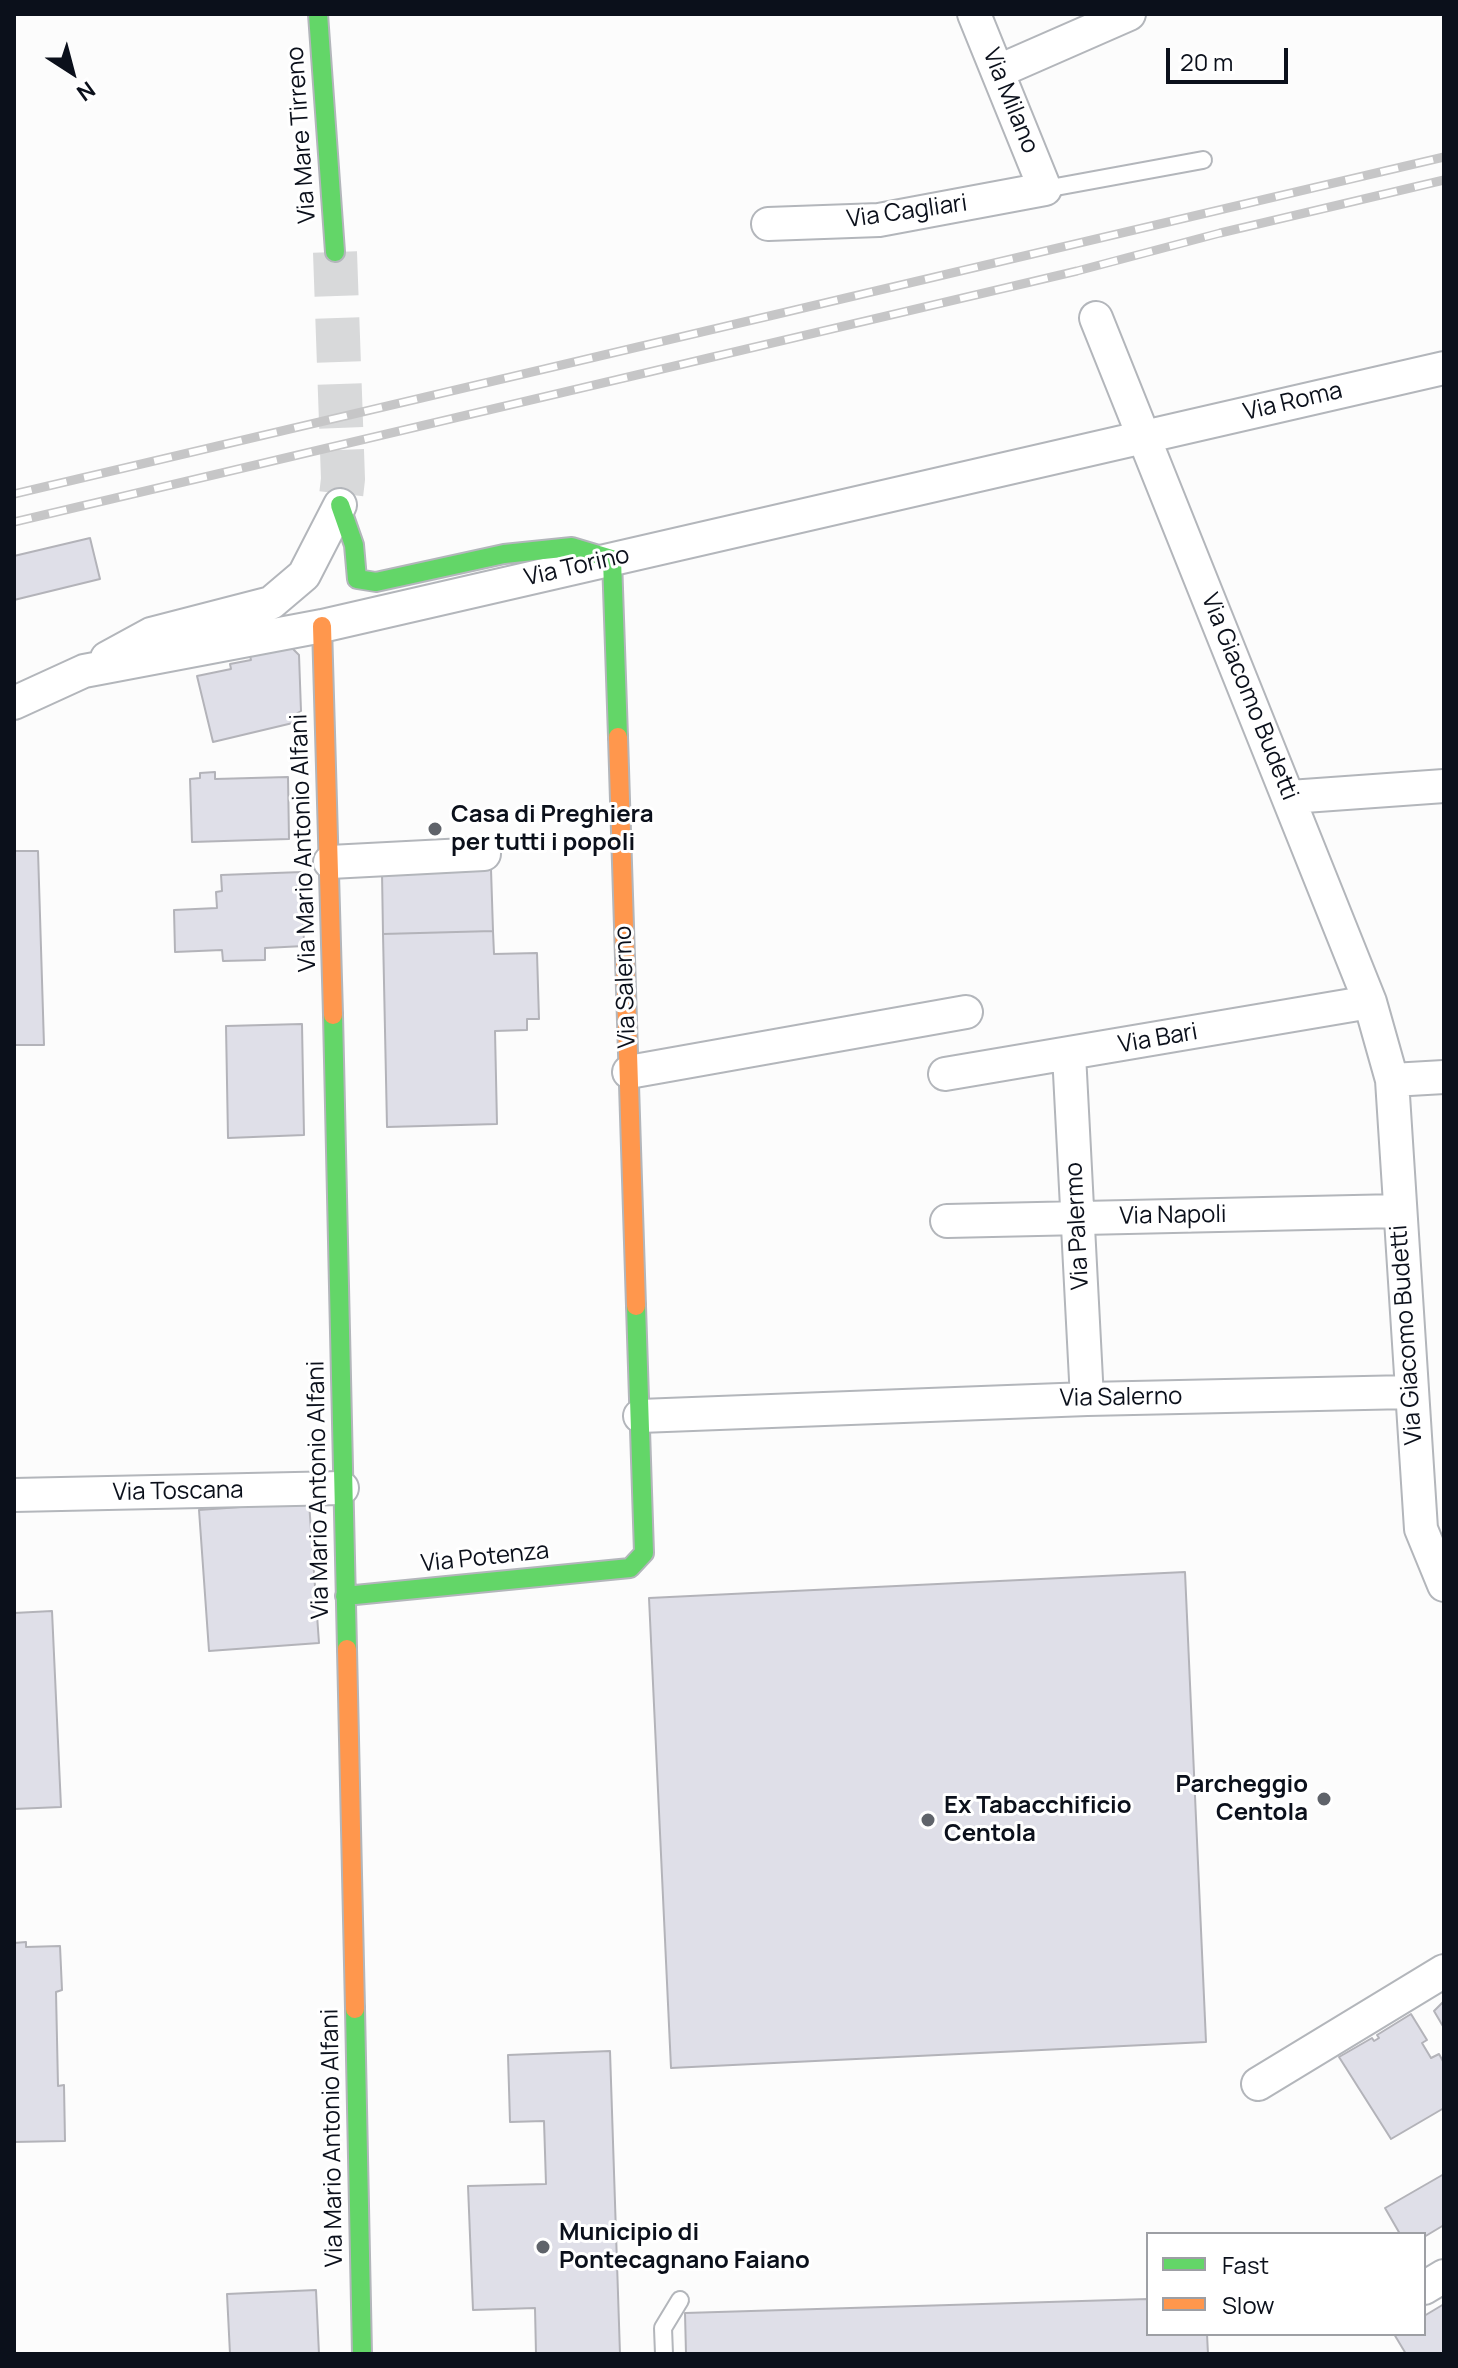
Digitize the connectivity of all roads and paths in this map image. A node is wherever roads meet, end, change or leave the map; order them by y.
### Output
1 (318, 14) edge
2 (974, 14) edge
3 (1129, 14) edge
4 (999, 71) junction
5 (1203, 160) dead end
6 (1045, 189) junction
7 (768, 224) dead end
8 (335, 252) tunnel mouth
9 (1096, 318) dead end
10 (1444, 368) edge
11 (1142, 435) junction
12 (340, 505) joint
13 (612, 559) junction
14 (322, 626) junction
15 (84, 671) junction
16 (14, 703) edge
17 (1444, 786) edge
18 (1290, 797) junction
19 (484, 854) dead end
20 (330, 862) junction
21 (1370, 1002) junction
22 (966, 1012) dead end
23 (1069, 1054) junction
24 (629, 1072) junction
25 (945, 1074) dead end
26 (1444, 1077) edge
27 (1392, 1080) junction
28 (1399, 1211) junction
29 (1077, 1219) junction
30 (947, 1221) dead end
31 (1410, 1392) junction
32 (1087, 1399) junction
33 (640, 1416) junction
34 (342, 1488) junction
35 (14, 1495) edge
36 (630, 1568) joint
37 (1444, 1585) edge
38 (345, 1596) junction
39 (1444, 1971) edge
40 (1258, 2084) dead end
41 (1444, 2276) edge
42 (1426, 2287) edge
43 (680, 2300) dead end
44 (362, 2354) edge
45 (664, 2354) edge

1 - 8 street, Via Mare Tirreno
2 - 4 street, Via Milano
3 - 4 street
4 - 6 street, Via Milano
5 - 6 lane
6 - 7 street, Via Cagliari
9 - 11 street, Via Giacomo Budetti
10 - 11 street, Via Roma
11 - 13 street, Via Torino
11 - 18 street, Via Giacomo Budetti
12 - 13 street
12 - 15 street
13 - 14 street, Via Torino
13 - 24 street, Via Salerno
14 - 15 street, Via Torino
14 - 20 street, Via Mario Antonio Alfani
15 - 16 street, Via Torino
17 - 18 street
18 - 21 street, Via Giacomo Budetti
19 - 20 street
20 - 34 street, Via Mario Antonio Alfani
21 - 23 street, Via Bari
21 - 27 street, Via Giacomo Budetti
22 - 24 street
23 - 25 street, Via Bari
23 - 29 street, Via Palermo
24 - 33 street, Via Salerno
26 - 27 street
27 - 28 street, Via Giacomo Budetti
28 - 29 street, Via Napoli
28 - 31 street, Via Giacomo Budetti
29 - 30 street, Via Napoli
29 - 32 street, Via Palermo
31 - 32 street, Via Salerno
31 - 37 street, Via Giacomo Budetti
32 - 33 street, Via Salerno
33 - 36 street, Via Salerno
34 - 35 street, Via Toscana
34 - 38 street, Via Mario Antonio Alfani
36 - 38 street, Via Potenza
38 - 44 street, Via Mario Antonio Alfani
39 - 40 street
41 - 42 street
43 - 45 lane

